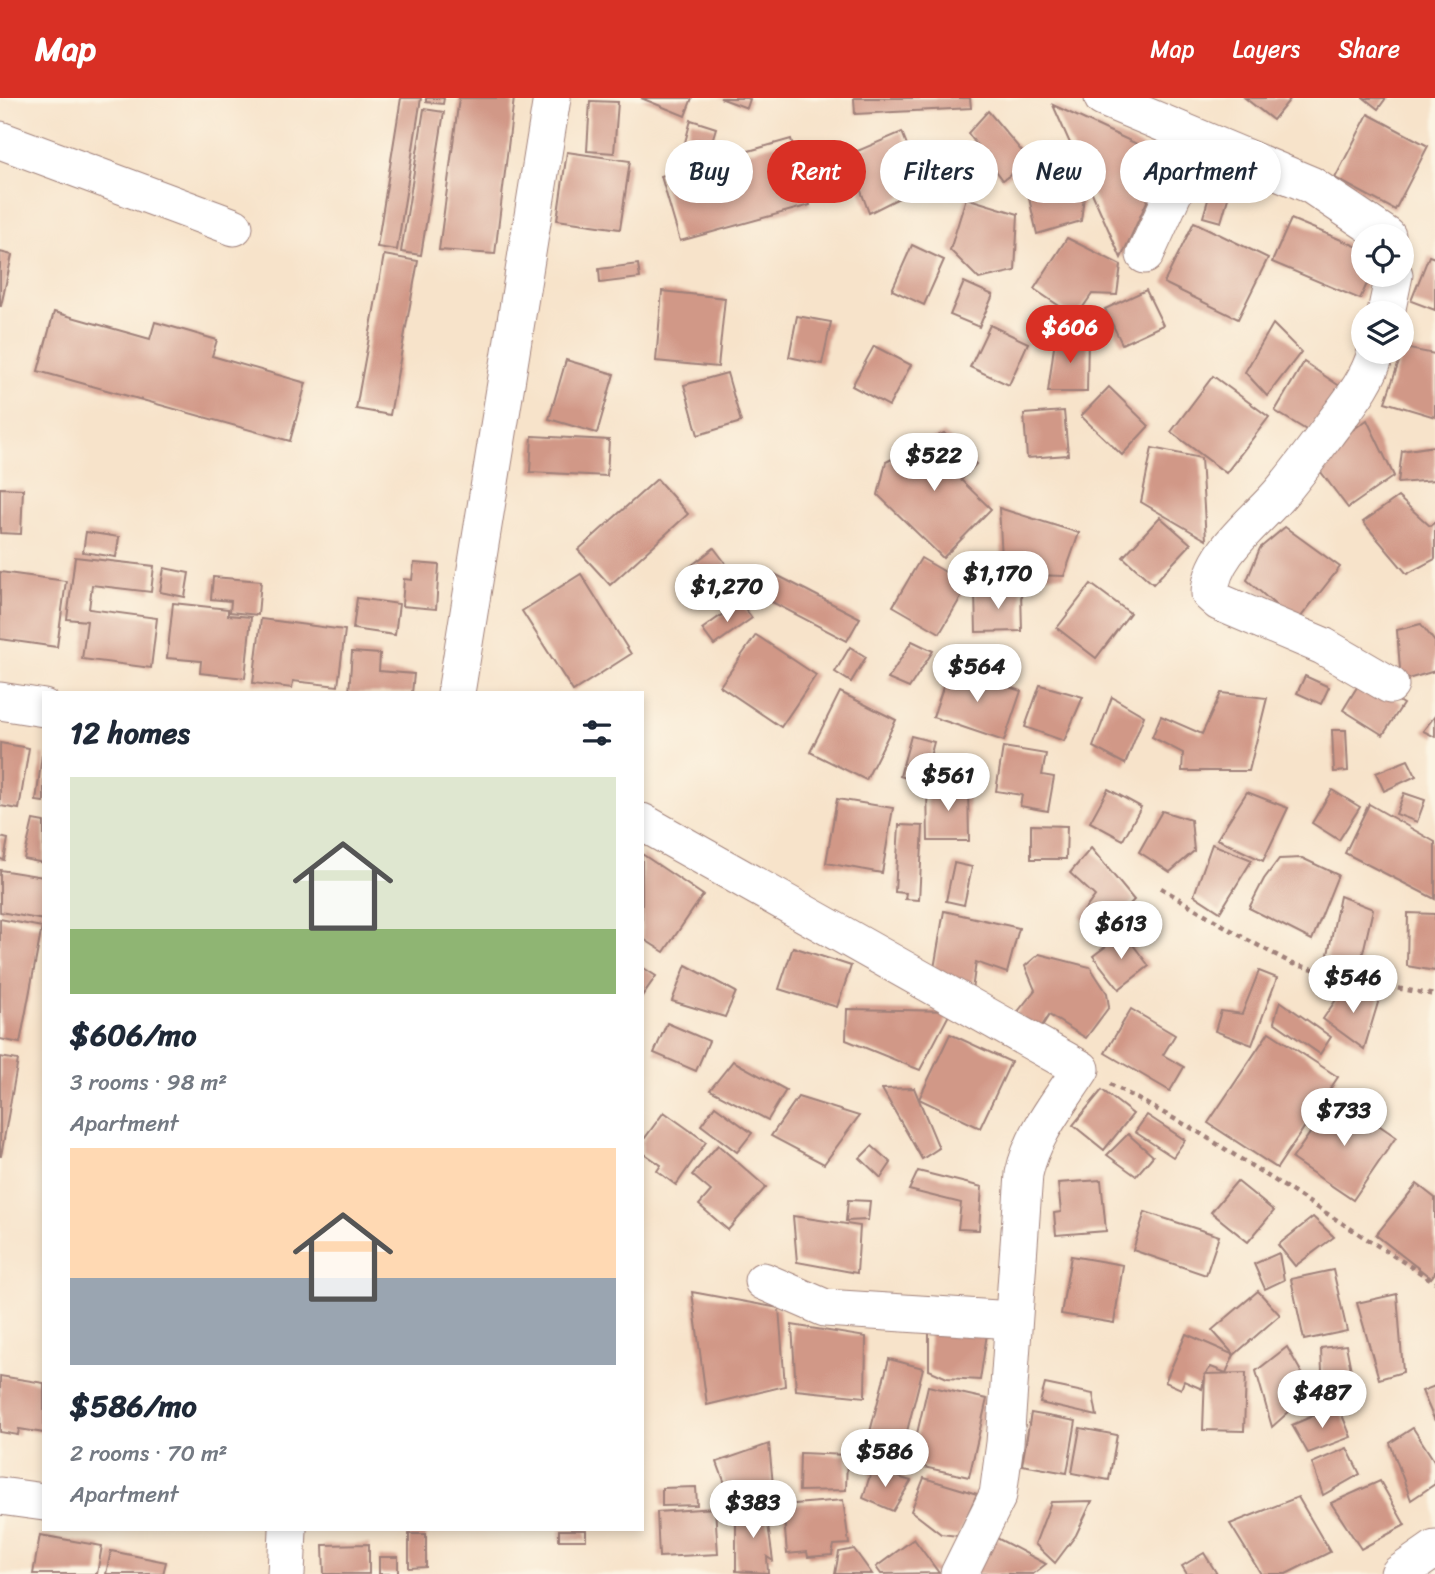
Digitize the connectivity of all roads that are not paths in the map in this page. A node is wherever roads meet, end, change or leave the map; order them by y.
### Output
1 (552, 98) edge
2 (1103, 98) edge
3 (1198, 139) junction
4 (0, 140) edge
5 (1369, 224) edge
6 (234, 227) dead end
7 (1145, 255) dead end
8 (1373, 364) edge
9 (1390, 685) dead end
10 (456, 691) edge
11 (0, 701) edge
12 (42, 708) edge
13 (644, 823) edge
14 (763, 1281) dead end
15 (1013, 1320) junction
16 (0, 1496) edge
17 (42, 1502) edge
18 (284, 1531) edge
19 (1435, 1549) edge
20 (286, 1574) edge
21 (959, 1574) edge
22 (1399, 1574) edge

1 - 10 street
2 - 3 street
3 - 5 street
3 - 7 street
4 - 6 street
8 - 9 street
11 - 12 street
13 - 15 street
14 - 15 street
15 - 21 street
16 - 17 street
18 - 20 street
19 - 22 street

